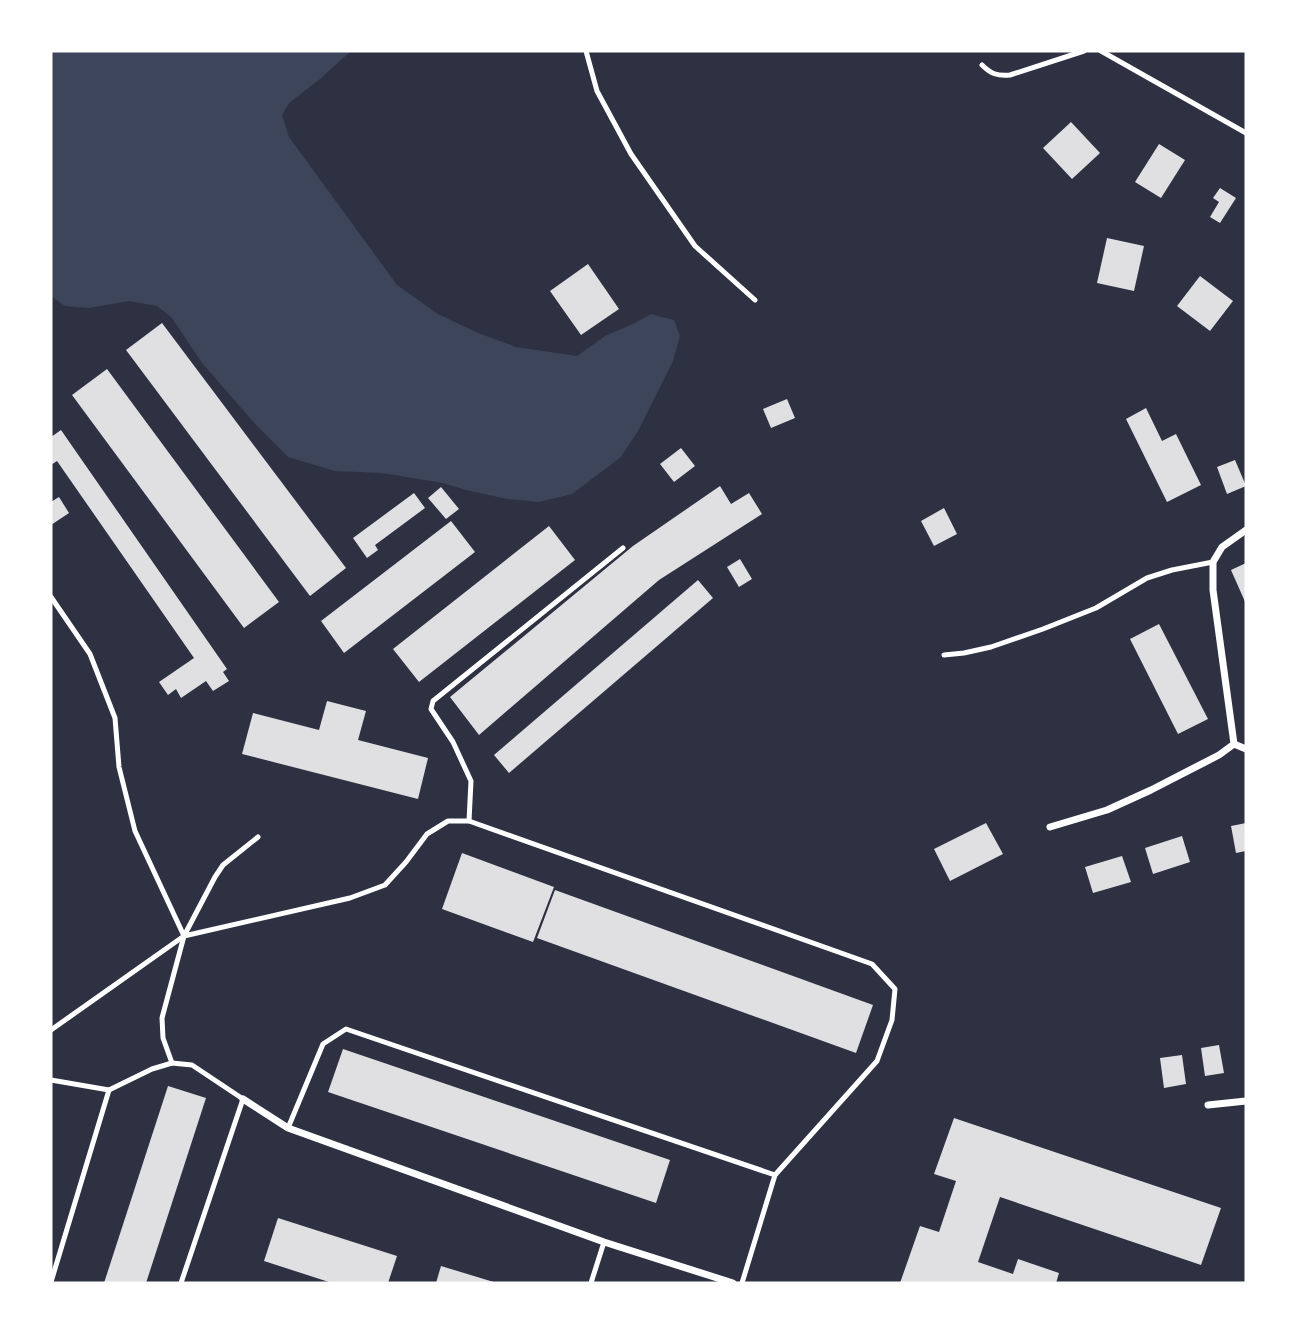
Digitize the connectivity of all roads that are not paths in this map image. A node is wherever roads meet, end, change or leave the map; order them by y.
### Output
1 (586, 51) edge
2 (1084, 51) edge
3 (1101, 51) edge
4 (982, 65) dead end
5 (1246, 133) edge
6 (755, 300) dead end
7 (1246, 530) edge
8 (623, 548) dead end
9 (1213, 562) junction
10 (51, 597) edge
11 (944, 655) dead end
12 (1234, 744) junction
13 (1246, 749) edge
14 (469, 821) junction
15 (1050, 827) dead end
16 (258, 837) dead end
17 (184, 936) junction
18 (51, 1030) edge
19 (172, 1063) junction
20 (51, 1080) edge
21 (109, 1090) junction
22 (243, 1099) junction
23 (1246, 1101) edge
24 (1208, 1105) dead end
25 (288, 1128) junction
26 (775, 1175) junction
27 (604, 1242) junction
28 (51, 1282) edge
29 (181, 1283) edge
30 (591, 1283) edge
31 (733, 1283) edge
32 (743, 1283) edge

1 - 6 lane
2 - 4 lane
3 - 5 lane
7 - 9 street
8 - 14 lane
9 - 11 lane
9 - 12 street
10 - 17 lane
12 - 13 street
12 - 15 street
14 - 17 lane
14 - 26 lane
16 - 17 lane
17 - 18 lane
17 - 19 lane
19 - 21 lane
19 - 22 lane
20 - 21 lane
21 - 28 lane
22 - 25 street
22 - 29 lane
23 - 24 street
25 - 26 lane
25 - 27 street
26 - 32 lane
27 - 30 lane
27 - 31 street

